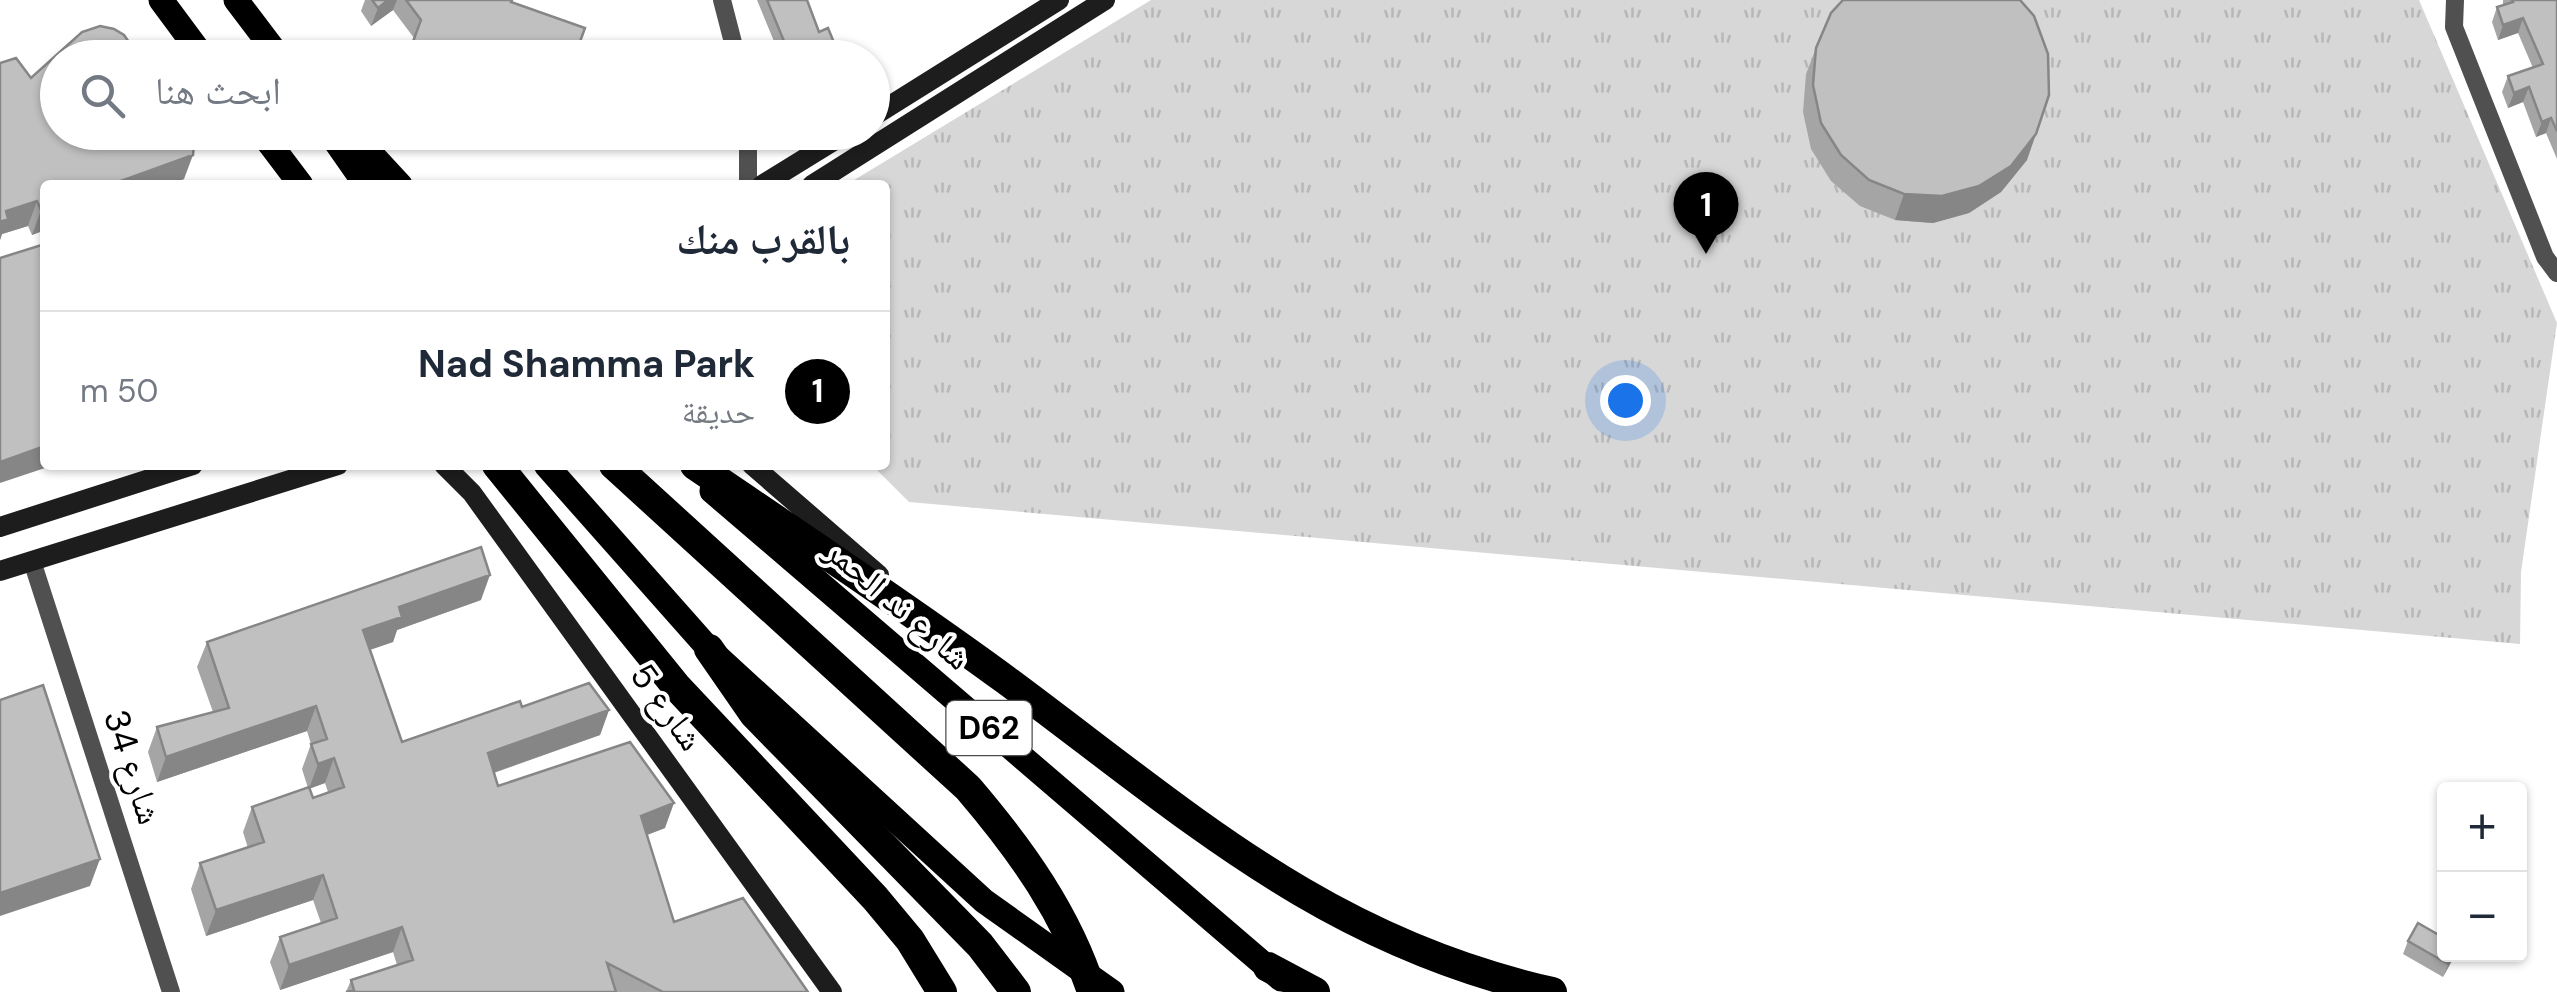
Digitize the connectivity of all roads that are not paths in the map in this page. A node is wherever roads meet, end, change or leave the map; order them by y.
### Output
1 (161, 0) edge
2 (236, 0) edge
3 (722, 0) edge
4 (1059, 0) edge
5 (1105, 0) edge
6 (2455, 0) edge
7 (191, 40) edge
8 (266, 40) edge
9 (732, 40) edge
10 (890, 106) edge
11 (890, 136) edge
12 (275, 150) edge
13 (345, 150) edge
14 (368, 150) edge
15 (748, 150) edge
16 (820, 150) edge
17 (867, 150) edge
18 (297, 180) edge
19 (366, 180) edge
20 (395, 180) edge
21 (748, 180) edge
22 (770, 180) edge
23 (820, 180) edge
24 (2557, 273) edge
25 (177, 470) edge
26 (322, 470) edge
27 (449, 470) edge
28 (500, 470) edge
29 (550, 470) edge
30 (619, 470) edge
31 (688, 470) edge
32 (701, 470) edge
33 (758, 470) edge
34 (0, 527) edge
35 (32, 561) junction
36 (0, 572) edge
37 (709, 650) junction
38 (967, 652) junction
39 (1268, 967) junction
40 (172, 992) edge
41 (832, 992) edge
42 (942, 992) edge
43 (1016, 992) edge
44 (1092, 992) edge
45 (1112, 992) edge
46 (1296, 992) edge
47 (1315, 992) edge
48 (1552, 992) edge

1 - 7 main road
2 - 8 main road
3 - 9 street
4 - 10 street
5 - 11 street
6 - 24 street
12 - 18 main road
13 - 19 highway
14 - 20 main road
15 - 21 street
16 - 22 street
17 - 23 street
25 - 34 street
26 - 35 street
27 - 41 street, شارع 5
28 - 42 highway
29 - 37 main road
30 - 44 highway
31 - 39 main road, شارع ند الحمر / D62
32 - 38 highway
33 - 38 street
35 - 36 street
35 - 40 street, شارع 34
37 - 43 highway
37 - 45 main road
38 - 48 highway
39 - 46 main road, شارع ند الحمر / D62
39 - 47 highway

